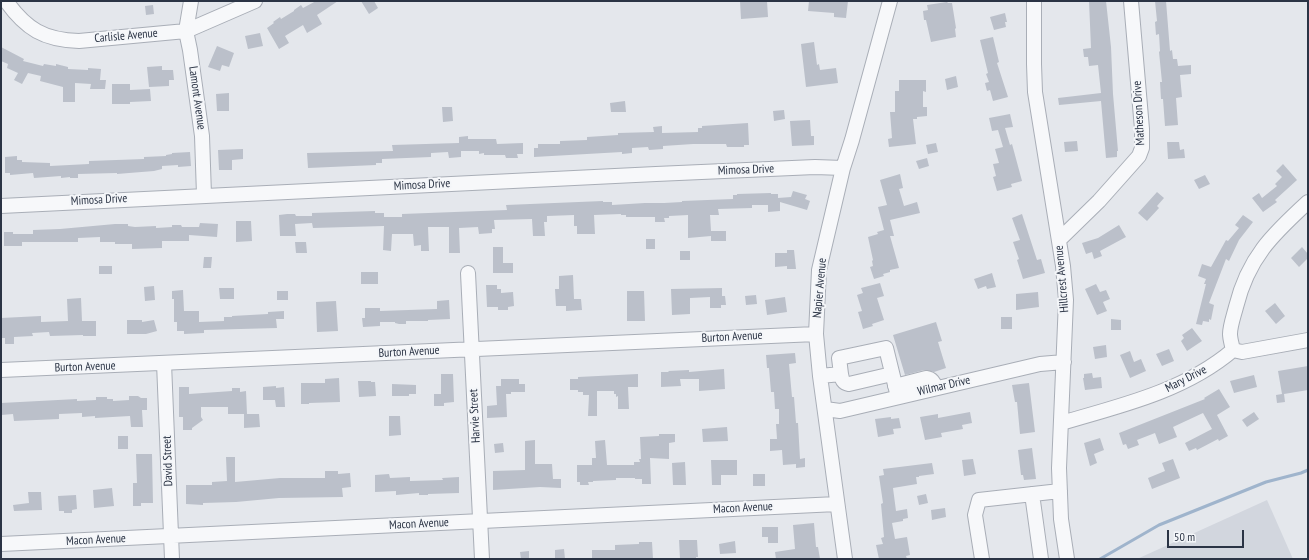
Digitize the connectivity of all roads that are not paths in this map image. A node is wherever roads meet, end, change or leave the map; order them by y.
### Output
1 (6, 1) edge
2 (191, 1) edge
3 (255, 1) edge
4 (890, 1) edge
5 (1034, 1) edge
6 (1131, 1) edge
7 (186, 31) junction
8 (843, 168) junction
9 (204, 195) junction
10 (1308, 202) edge
11 (1, 206) edge
12 (1059, 240) junction
13 (468, 273) dead end
14 (816, 334) junction
15 (1308, 340) edge
16 (472, 350) junction
17 (1233, 350) junction
18 (1064, 362) junction
19 (164, 363) junction
20 (1, 370) edge
21 (841, 374) junction
22 (820, 376) junction
23 (895, 386) junction
24 (825, 409) junction
25 (1061, 423) junction
26 (1060, 491) junction
27 (1032, 494) junction
28 (838, 504) junction
29 (480, 521) junction
30 (171, 537) junction
31 (1, 544) edge
32 (172, 559) edge
33 (482, 559) edge
34 (845, 559) edge
35 (982, 559) edge
36 (1041, 559) edge
37 (1067, 559) edge

1 - 7 street, Carlisle Avenue
2 - 7 street, Lamont Avenue
3 - 7 street, Carlisle Avenue
4 - 8 street, Napier Avenue
5 - 12 street, Hillcrest Avenue
6 - 12 street, Matheson Drive
7 - 9 street, Lamont Avenue
8 - 9 street, Mimosa Drive
8 - 14 street, Napier Avenue
9 - 11 street, Mimosa Drive
10 - 17 street
12 - 18 street, Hillcrest Avenue
13 - 16 street, Harvie Street
14 - 16 street, Burton Avenue
14 - 22 street, Napier Avenue
15 - 17 street
16 - 19 street, Burton Avenue
16 - 29 street, Harvie Street
17 - 25 street, Mary Drive
18 - 23 street, Wilmar Drive
18 - 25 street, Hillcrest Avenue
19 - 20 street, Burton Avenue
19 - 30 street, David Street
21 - 22 street
21 - 23 street
21 - 23 street
22 - 24 street, Napier Avenue
23 - 24 street, Wilmar Drive
24 - 28 street, Napier Avenue
25 - 26 street, Hillcrest Avenue
26 - 27 street
26 - 37 street, Hillcrest Avenue
27 - 35 street
27 - 36 street
28 - 29 street, Macon Avenue
28 - 34 street, Napier Avenue
29 - 30 street, Macon Avenue
29 - 33 street, Harvie Street
30 - 31 street, Macon Avenue
30 - 32 street, David Street

